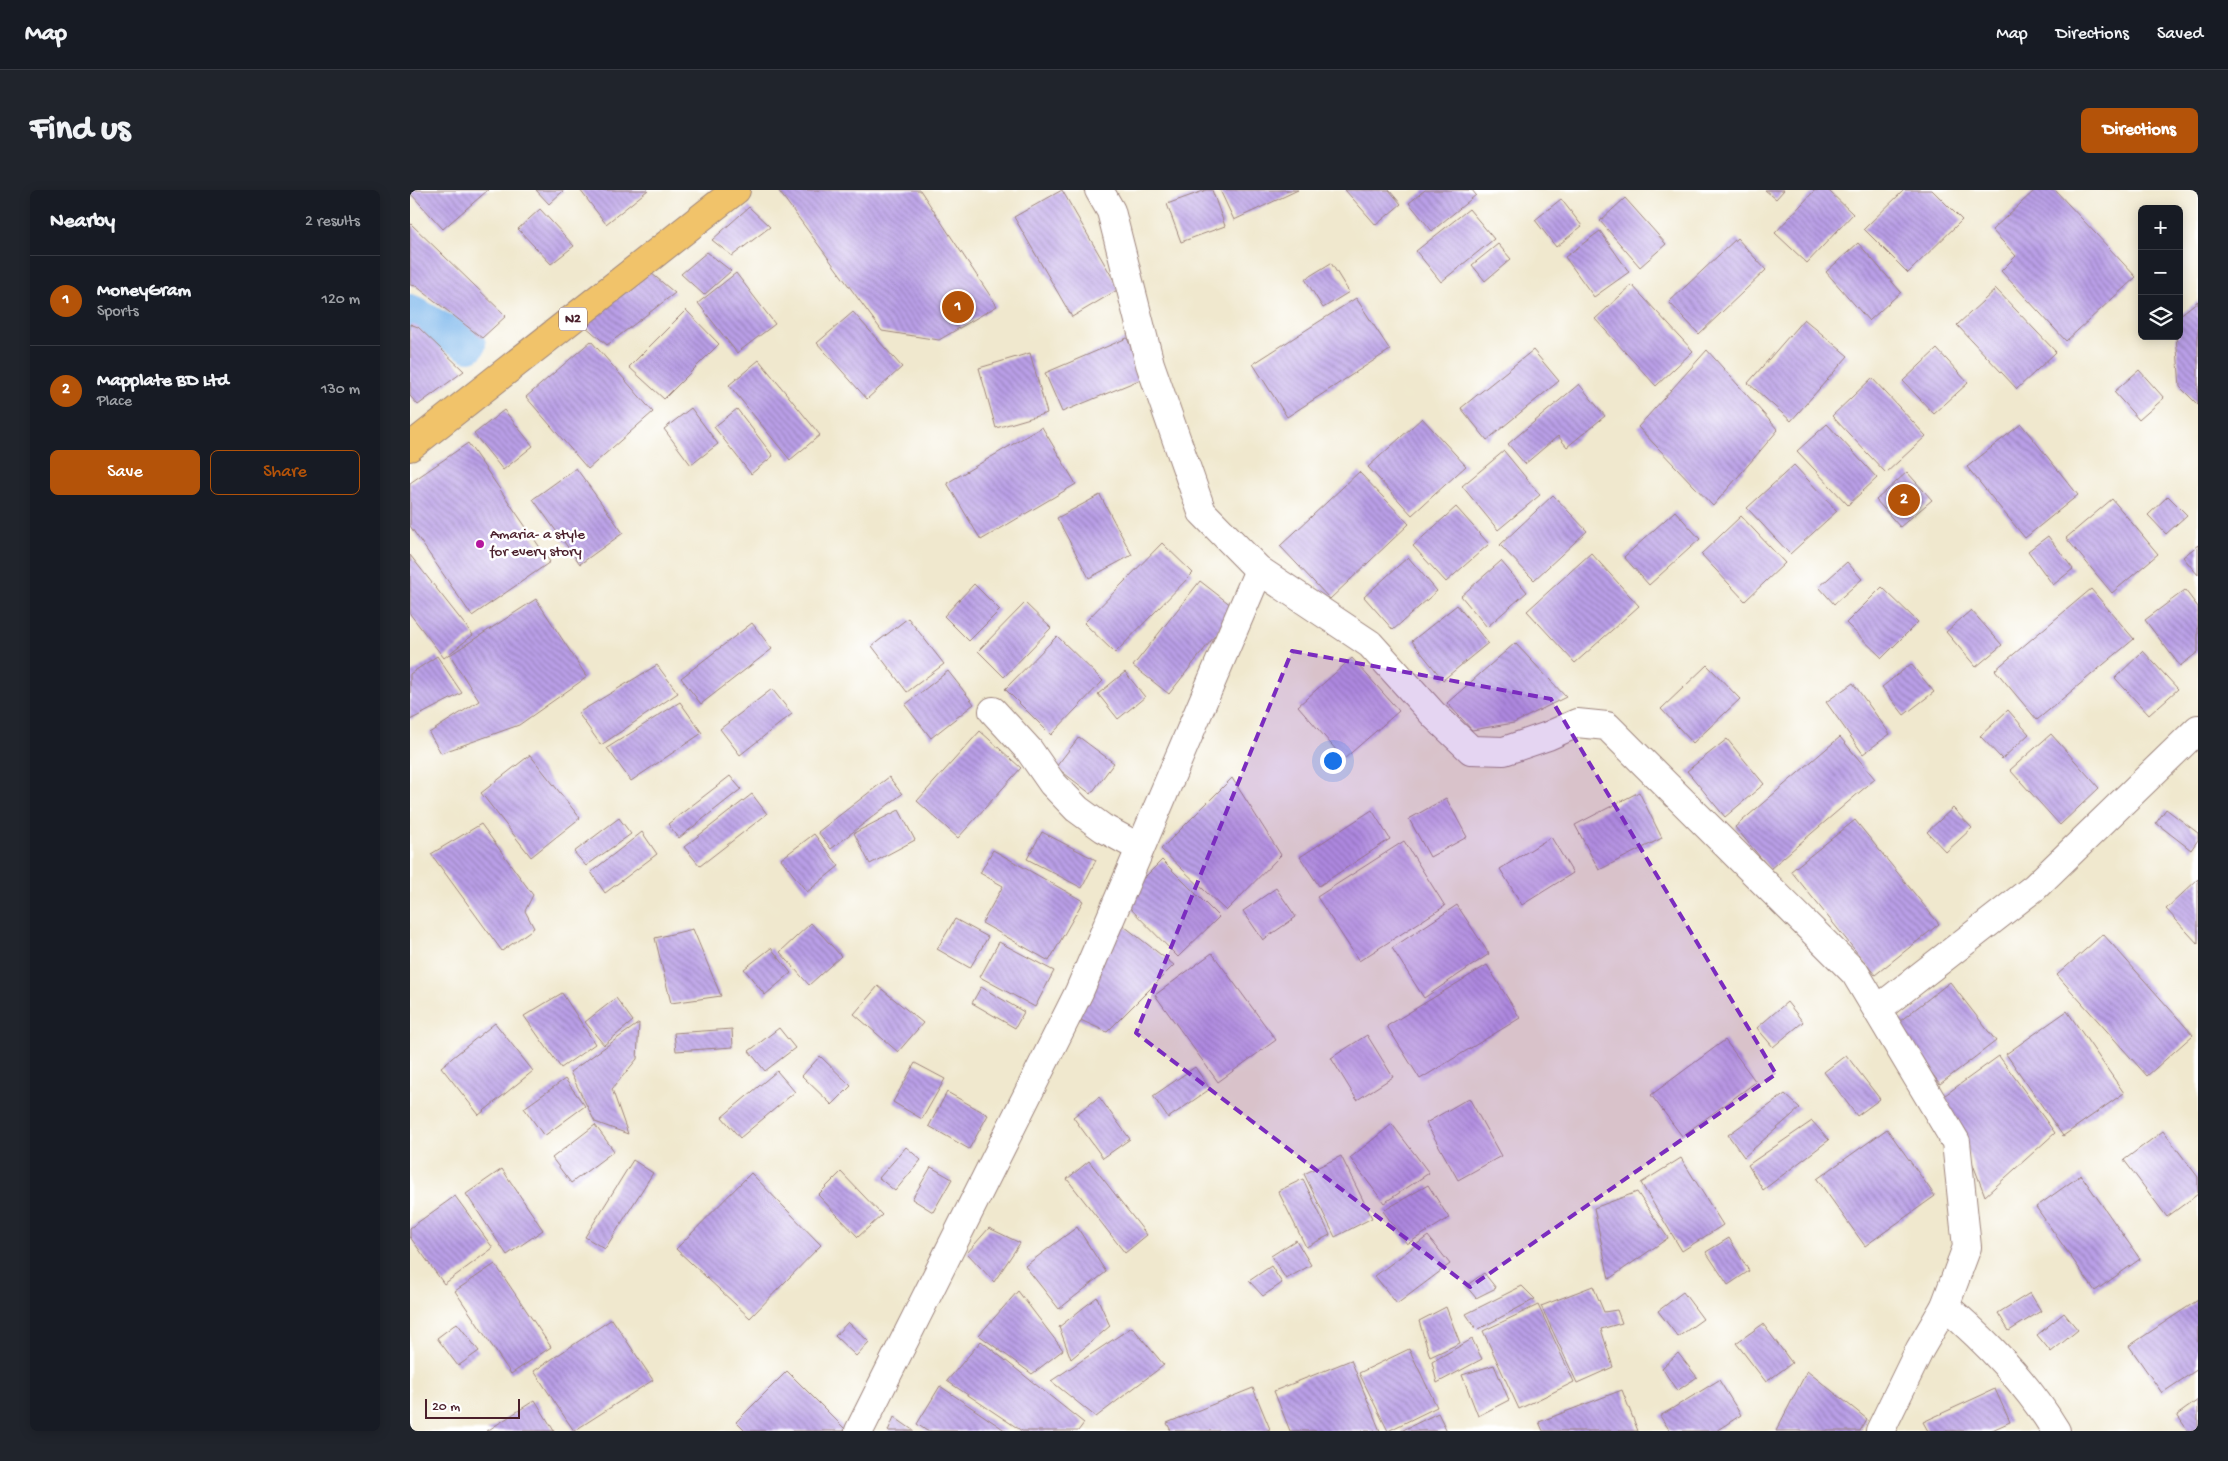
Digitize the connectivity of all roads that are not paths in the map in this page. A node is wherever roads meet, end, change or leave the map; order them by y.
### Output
1 (736, 190) edge
2 (1099, 190) edge
3 (410, 447) edge
4 (1259, 570) junction
5 (993, 711) dead end
6 (2198, 729) edge
7 (1140, 848) junction
8 (1878, 1009) junction
9 (1945, 1306) junction
10 (859, 1431) edge
11 (1880, 1431) edge
12 (2056, 1431) edge

1 - 3 highway, N2
2 - 4 street
4 - 7 street
4 - 8 street
5 - 7 street
6 - 8 street
7 - 10 street
8 - 9 street
9 - 11 street
9 - 12 street

